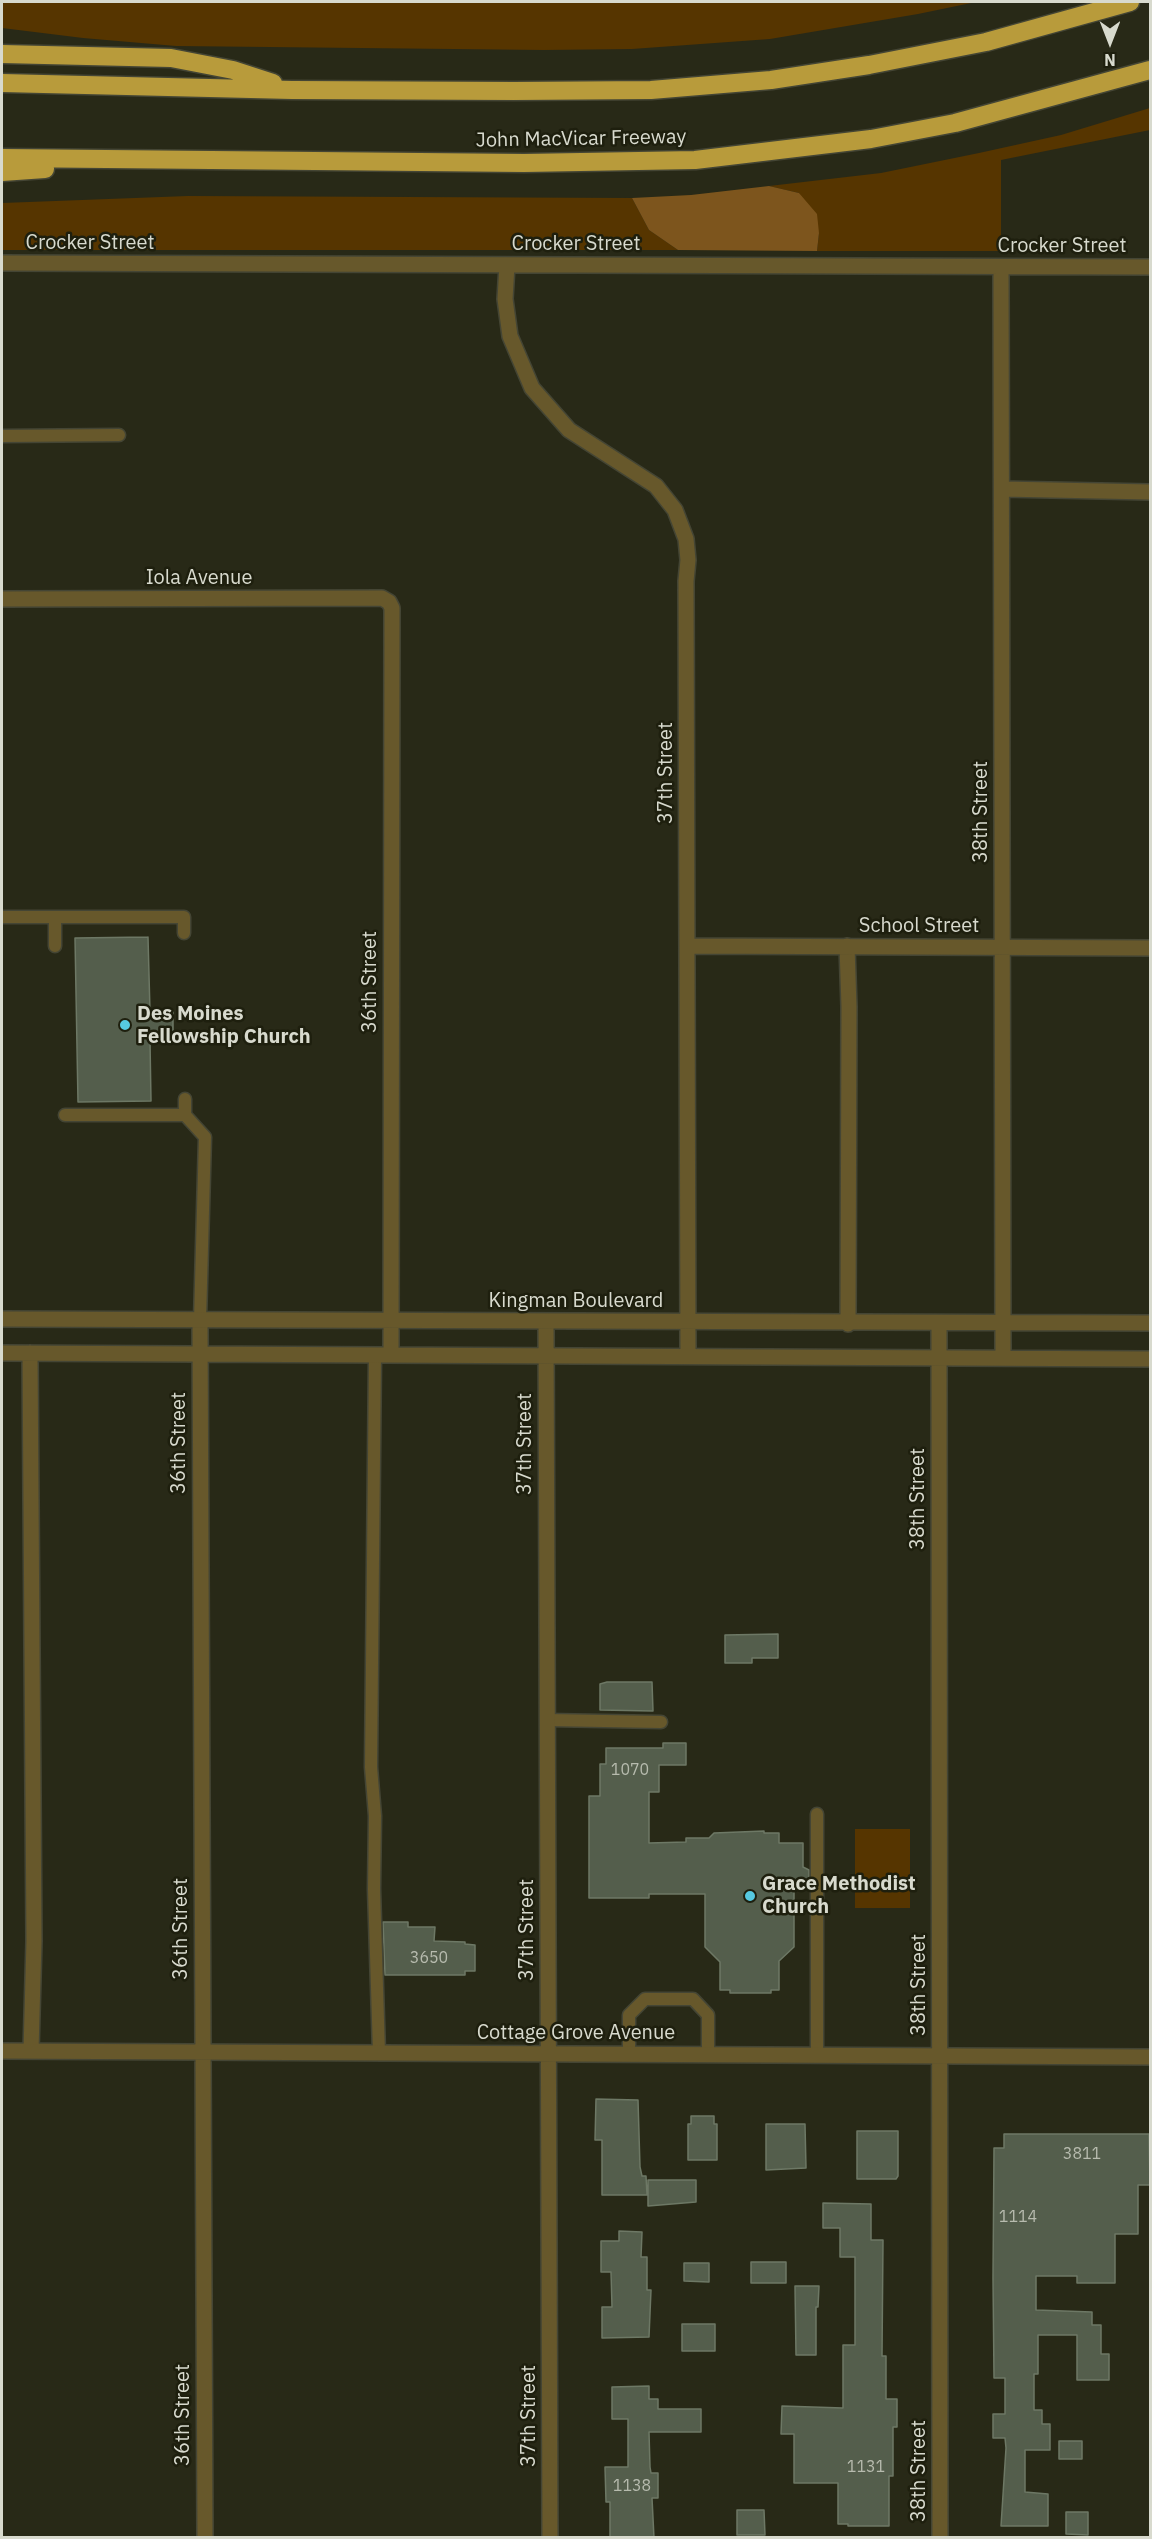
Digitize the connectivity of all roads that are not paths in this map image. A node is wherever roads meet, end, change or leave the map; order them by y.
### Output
1 (1130, 2) edge
2 (2, 54) edge
3 (1150, 70) edge
4 (2, 83) edge
5 (292, 90) junction
6 (2, 158) edge
7 (178, 161) junction
8 (2, 172) edge
9 (2, 263) edge
10 (507, 265) junction
11 (1001, 267) junction
12 (1150, 267) edge
13 (119, 435) dead end
14 (2, 436) edge
15 (1002, 489) junction
16 (1150, 492) edge
17 (2, 599) edge
18 (392, 608) joint
19 (2, 917) edge
20 (55, 917) junction
21 (184, 933) dead end
22 (55, 946) dead end
23 (687, 946) junction
24 (847, 946) junction
25 (1003, 947) junction
26 (1150, 948) edge
27 (185, 1099) dead end
28 (65, 1115) dead end
29 (185, 1115) junction
30 (2, 1319) edge
31 (200, 1320) junction
32 (390, 1321) junction
33 (546, 1322) junction
34 (688, 1323) junction
35 (1150, 1323) edge
36 (848, 1324) junction
37 (939, 1324) junction
38 (1003, 1324) junction
39 (2, 1353) edge
40 (30, 1353) junction
41 (200, 1354) junction
42 (383, 1355) junction
43 (546, 1356) junction
44 (688, 1356) junction
45 (939, 1357) junction
46 (1004, 1358) junction
47 (1150, 1359) edge
48 (547, 1720) junction
49 (661, 1722) dead end
50 (817, 1814) dead end
51 (2, 2050) edge
52 (31, 2050) junction
53 (202, 2052) junction
54 (379, 2053) junction
55 (548, 2054) junction
56 (628, 2055) junction
57 (708, 2055) junction
58 (817, 2056) junction
59 (940, 2057) junction
60 (1150, 2057) edge
61 (205, 2538) edge
62 (550, 2538) edge
63 (940, 2538) edge

1 - 5 highway
2 - 5 highway
3 - 7 highway, John MacVicar Freeway
4 - 5 highway
6 - 7 highway, John MacVicar Freeway
7 - 8 highway
9 - 10 street, Crocker Street
10 - 11 street, Crocker Street
10 - 23 street, 37th Street
11 - 12 street, Crocker Street
11 - 15 street, 38th Street
13 - 14 lane
15 - 16 street
15 - 25 street, 38th Street
17 - 18 street, Iola Avenue
18 - 32 street, 36th Street
19 - 20 lane
20 - 21 lane
20 - 22 lane
23 - 24 street, School Street
23 - 34 street, 37th Street
24 - 25 street, School Street
24 - 36 street
25 - 26 street, School Street
25 - 38 street, 38th Street
27 - 29 lane
28 - 29 lane
29 - 31 lane
30 - 31 street, Kingman Boulevard
31 - 32 street, Kingman Boulevard
31 - 41 street, 36th Street
32 - 33 street, Kingman Boulevard
32 - 42 street, 36th Street
33 - 34 street, Kingman Boulevard
33 - 43 street, 37th Street
34 - 36 street, Kingman Boulevard
34 - 44 street, 37th Street
35 - 38 street, Kingman Boulevard
36 - 37 street, Kingman Boulevard
37 - 38 street, Kingman Boulevard
37 - 45 street, 38th Street
38 - 46 street, 38th Street
39 - 40 street
40 - 41 street
40 - 52 street
41 - 42 street
41 - 53 street, 36th Street
42 - 43 street
42 - 54 lane
43 - 44 street
43 - 48 street, 37th Street
44 - 45 street
45 - 46 street
45 - 59 street, 38th Street
46 - 47 street
48 - 49 lane
48 - 55 street, 37th Street
50 - 58 lane
51 - 52 street, Cottage Grove Avenue
52 - 53 street, Cottage Grove Avenue
53 - 54 street, Cottage Grove Avenue
53 - 61 street, 36th Street
54 - 55 street, Cottage Grove Avenue
55 - 56 street, Cottage Grove Avenue
55 - 62 street, 37th Street
56 - 57 street, Cottage Grove Avenue
56 - 57 lane
57 - 58 street, Cottage Grove Avenue
58 - 59 street, Cottage Grove Avenue
59 - 60 street, Cottage Grove Avenue
59 - 63 street, 38th Street

